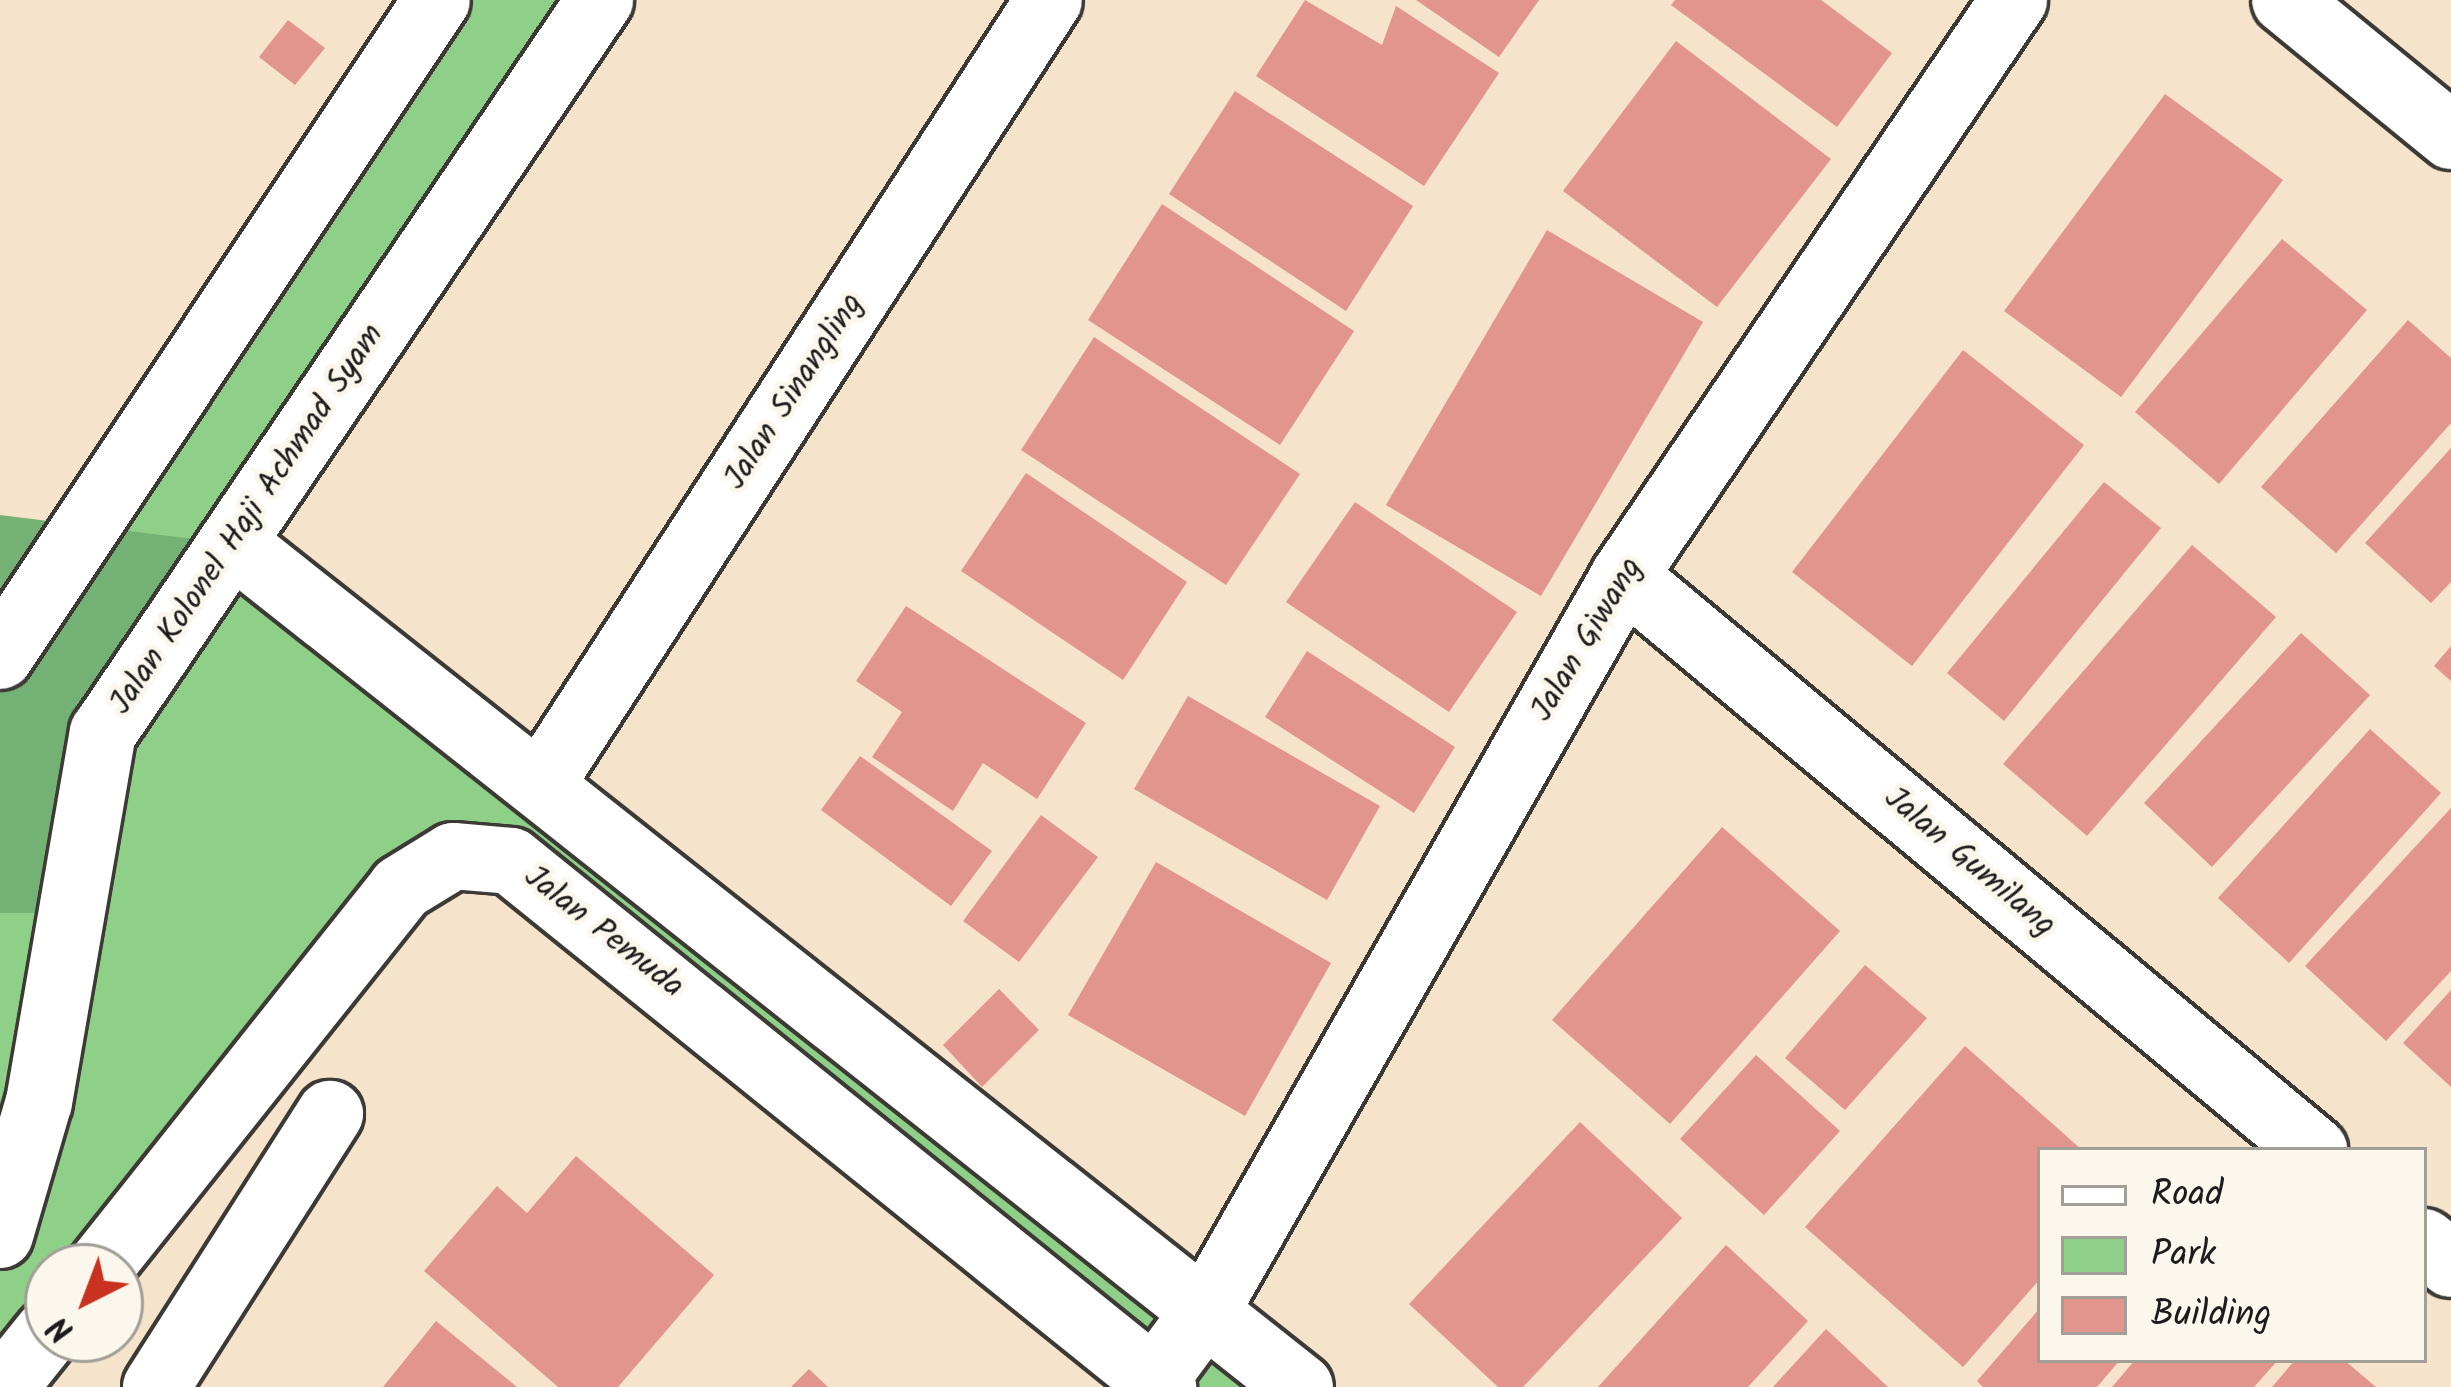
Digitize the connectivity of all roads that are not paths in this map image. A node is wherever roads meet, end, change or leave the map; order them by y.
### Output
1 (437, 0) edge
2 (600, 0) edge
3 (1049, 0) edge
4 (2014, 0) edge
5 (2285, 0) edge
6 (2451, 136) edge
7 (234, 544) junction
8 (1624, 575) junction
9 (0, 656) edge
10 (541, 784) junction
11 (330, 1114) dead end
12 (2310, 1147) edge
13 (0, 1235) edge
14 (119, 1243) edge
15 (2427, 1244) edge
16 (2451, 1264) edge
17 (1208, 1309) junction
18 (24, 1362) edge
19 (1156, 1385) edge
20 (4, 1387) edge
21 (156, 1387) edge
22 (1300, 1387) edge

1 - 9 street
2 - 7 street, Jalan Kolonel Haji Achmad Syam
3 - 10 street, Jalan Sinangling
4 - 8 street, Jalan Giwang
5 - 6 street
7 - 10 street
7 - 13 street, Jalan Kolonel Haji Achmad Syam
8 - 12 street, Jalan Gumilang
8 - 17 street, Jalan Giwang
10 - 17 street
11 - 21 street
14 - 19 street, Jalan Pemuda
15 - 16 street
17 - 19 street, Jalan Giwang
17 - 22 street
18 - 20 street

